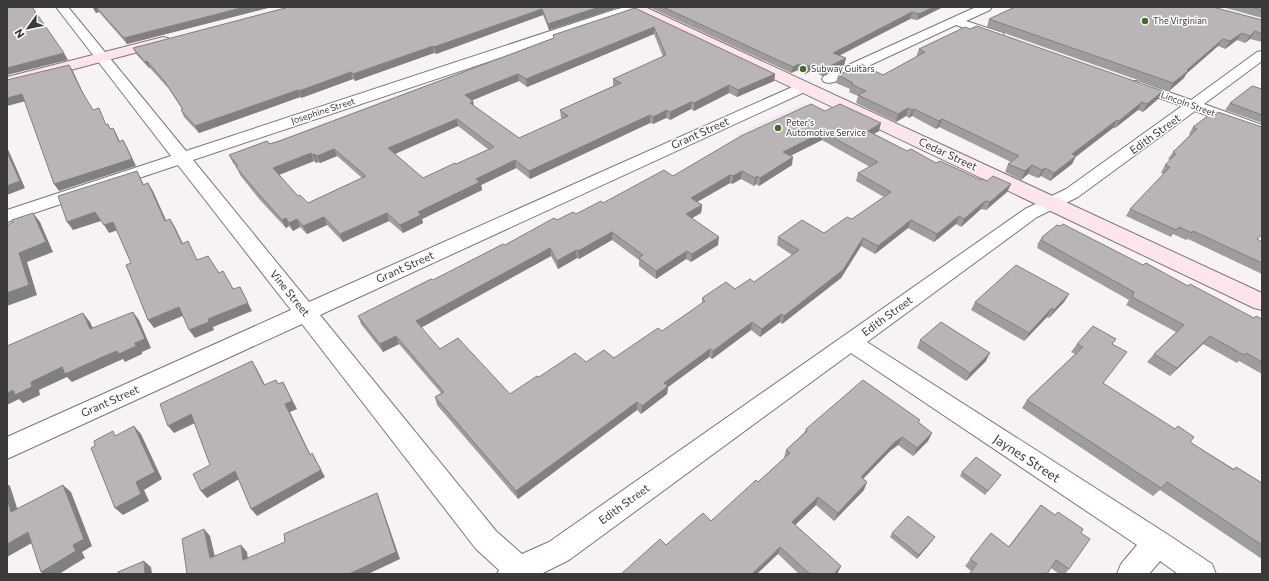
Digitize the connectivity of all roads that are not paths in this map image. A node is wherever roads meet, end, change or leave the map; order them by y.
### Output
1 (62, 7) edge
2 (637, 7) edge
3 (986, 7) edge
4 (955, 21) junction
5 (178, 37) edge
6 (1013, 42) edge
7 (1262, 55) edge
8 (102, 57) junction
9 (829, 79) dead end
10 (7, 82) edge
11 (1126, 82) edge
12 (804, 87) junction
13 (1193, 106) junction
14 (1262, 130) edge
15 (182, 158) junction
16 (1051, 203) junction
17 (7, 216) edge
18 (1262, 302) edge
19 (305, 312) junction
20 (851, 342) junction
21 (7, 448) edge
22 (1157, 542) junction
23 (518, 573) edge
24 (1131, 574) edge
25 (1202, 574) edge

1 - 8 street, Vine Street
2 - 12 street, Cedar Street
2 - 15 street, Josephine Street
3 - 4 street
4 - 6 street
4 - 9 street
5 - 8 street
7 - 13 street, Edith Street
8 - 10 street
8 - 15 street, Vine Street
11 - 13 street, Lincoln Street
12 - 16 street, Cedar Street
12 - 19 street, Grant Street
13 - 14 street, Lincoln Street
13 - 16 street, Edith Street
15 - 17 street, Josephine Street
15 - 19 street, Vine Street
16 - 18 street, Cedar Street
16 - 20 street, Edith Street
19 - 21 street, Grant Street
19 - 23 street, Vine Street
20 - 22 street, Jaynes Street
20 - 23 street, Edith Street
22 - 24 street
22 - 25 street, Jaynes Street

